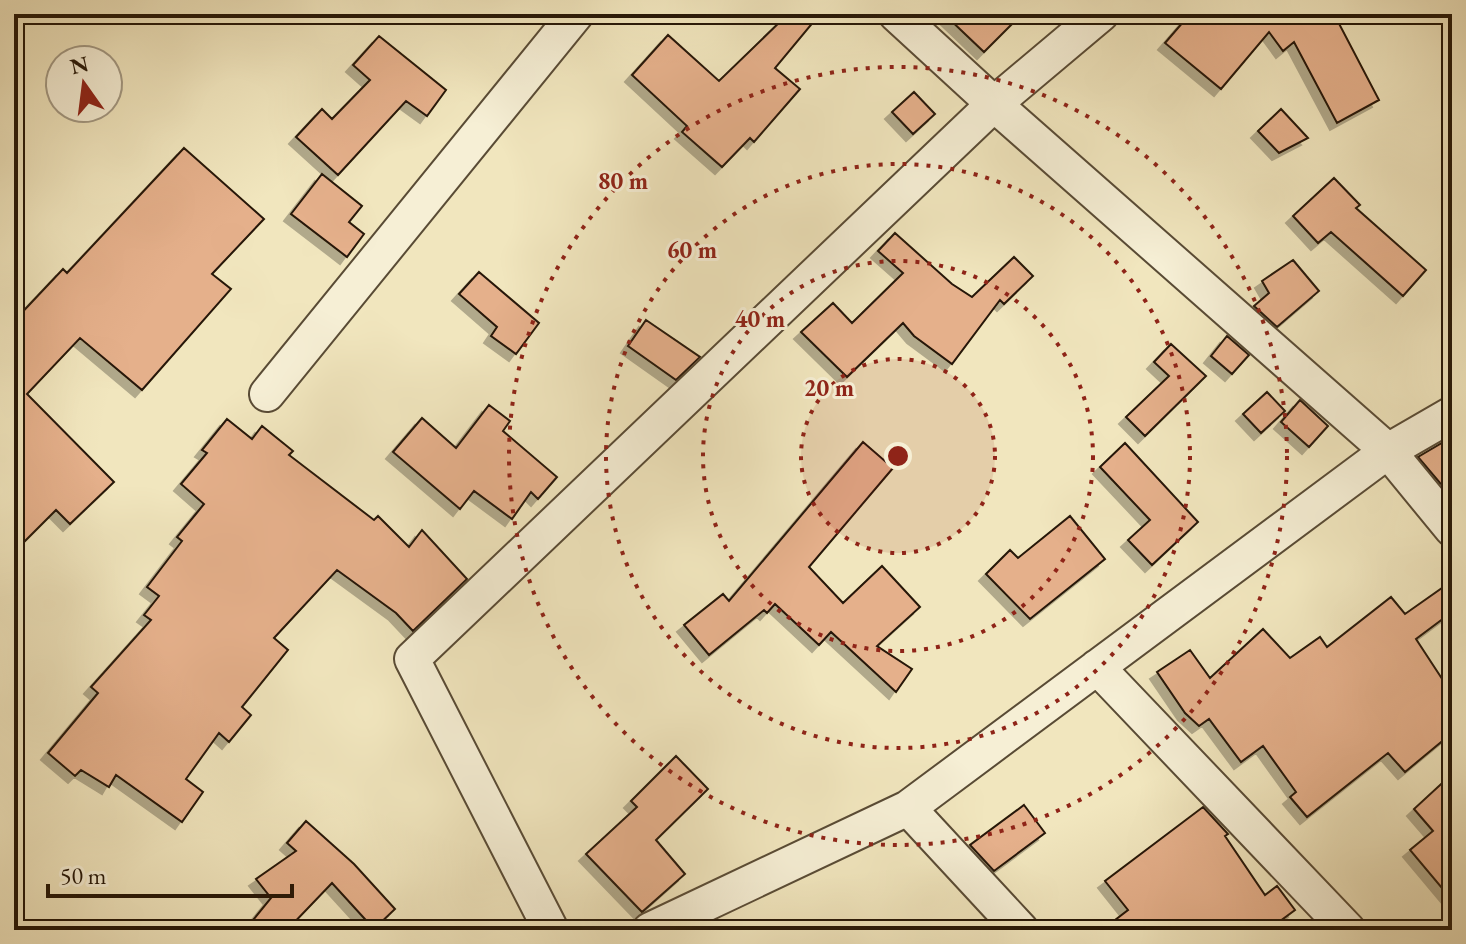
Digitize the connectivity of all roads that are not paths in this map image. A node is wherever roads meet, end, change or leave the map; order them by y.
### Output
1 (576, 14) edge
2 (896, 14) edge
3 (1101, 14) edge
4 (994, 104) junction
5 (267, 394) dead end
6 (1452, 414) edge
7 (1388, 451) junction
8 (1452, 529) edge
9 (1097, 667) junction
10 (908, 808) junction
11 (551, 930) edge
12 (650, 930) edge
13 (1021, 930) edge
14 (1348, 930) edge

1 - 5 street
2 - 4 street
3 - 4 street
4 - 7 street
4 - 11 street
6 - 7 street
7 - 8 street
7 - 9 street
9 - 10 street
9 - 14 street
10 - 12 street
10 - 13 street

